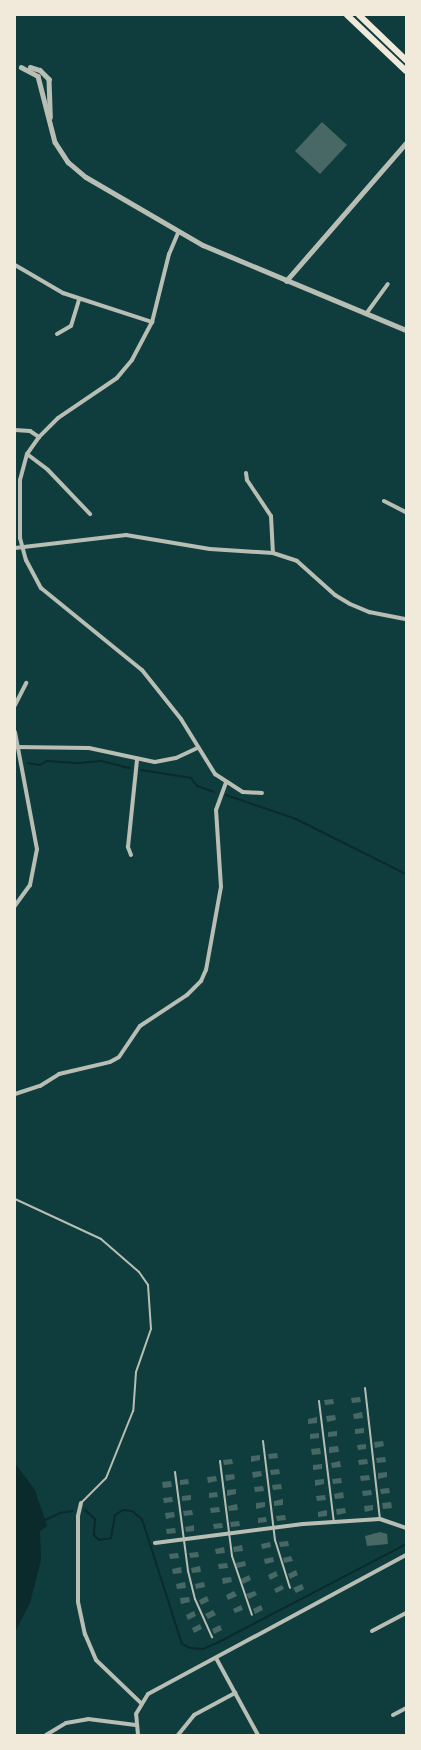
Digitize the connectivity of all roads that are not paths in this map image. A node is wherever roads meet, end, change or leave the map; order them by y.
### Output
1 (347, 15) edge
2 (359, 15) edge
3 (406, 60) edge
4 (15, 67) edge
5 (21, 67) junction
6 (406, 71) edge
7 (51, 131) junction
8 (406, 143) edge
9 (178, 233) junction
10 (15, 265) edge
11 (286, 281) junction
12 (388, 284) dead end
13 (79, 299) junction
14 (366, 314) junction
15 (152, 322) junction
16 (406, 330) edge
17 (57, 334) dead end
18 (15, 430) edge
19 (39, 437) junction
20 (28, 454) junction
21 (246, 473) dead end
22 (384, 501) dead end
23 (406, 512) edge
24 (90, 514) dead end
25 (22, 547) junction
26 (15, 548) edge
27 (273, 552) junction
28 (406, 619) edge
29 (26, 683) dead end
30 (15, 705) edge
31 (15, 732) edge
32 (17, 747) edge
33 (197, 748) junction
34 (137, 760) junction
35 (226, 783) junction
36 (262, 793) dead end
37 (131, 855) dead end
38 (15, 906) edge
39 (15, 1094) edge
40 (15, 1199) edge
41 (365, 1388) dead end
42 (319, 1401) dead end
43 (263, 1440) dead end
44 (220, 1461) dead end
45 (175, 1472) dead end
46 (81, 1503) joint
47 (380, 1520) junction
48 (334, 1522) junction
49 (273, 1528) junction
50 (406, 1528) edge
51 (228, 1533) junction
52 (183, 1538) junction
53 (155, 1543) dead end
54 (406, 1555) edge
55 (290, 1588) dead end
56 (406, 1613) edge
57 (252, 1615) dead end
58 (372, 1631) dead end
59 (212, 1637) dead end
60 (216, 1658) junction
61 (235, 1693) junction
62 (141, 1703) junction
63 (406, 1708) edge
64 (393, 1714) dead end
65 (136, 1726) junction
66 (46, 1735) edge
67 (138, 1735) edge
68 (178, 1735) edge
69 (258, 1735) edge

1 - 6 highway
2 - 3 highway
4 - 5 street
5 - 7 street
5 - 7 street
7 - 9 street
8 - 11 street
9 - 11 street
9 - 15 street
10 - 13 street
11 - 14 street
12 - 14 street
13 - 15 street
13 - 17 street
14 - 16 street
15 - 19 street
18 - 19 street
19 - 20 street
20 - 24 street
20 - 25 street
21 - 27 street
22 - 23 street
25 - 26 street
25 - 27 street
25 - 33 street
27 - 28 street
29 - 30 street
31 - 32 street
32 - 34 street
32 - 38 street
33 - 34 street
33 - 35 street
34 - 37 street
35 - 36 street
35 - 39 street
40 - 46 lane
41 - 47 lane
42 - 48 lane
43 - 49 lane
44 - 51 lane
45 - 52 lane
46 - 62 street
47 - 48 street
47 - 50 street
48 - 49 street
49 - 51 street
49 - 55 lane
51 - 52 street
51 - 57 lane
52 - 53 street
52 - 59 lane
54 - 60 street
56 - 58 street
60 - 61 street
60 - 62 street
61 - 68 street
61 - 69 street
62 - 65 street
63 - 64 street
65 - 66 street
65 - 67 street

